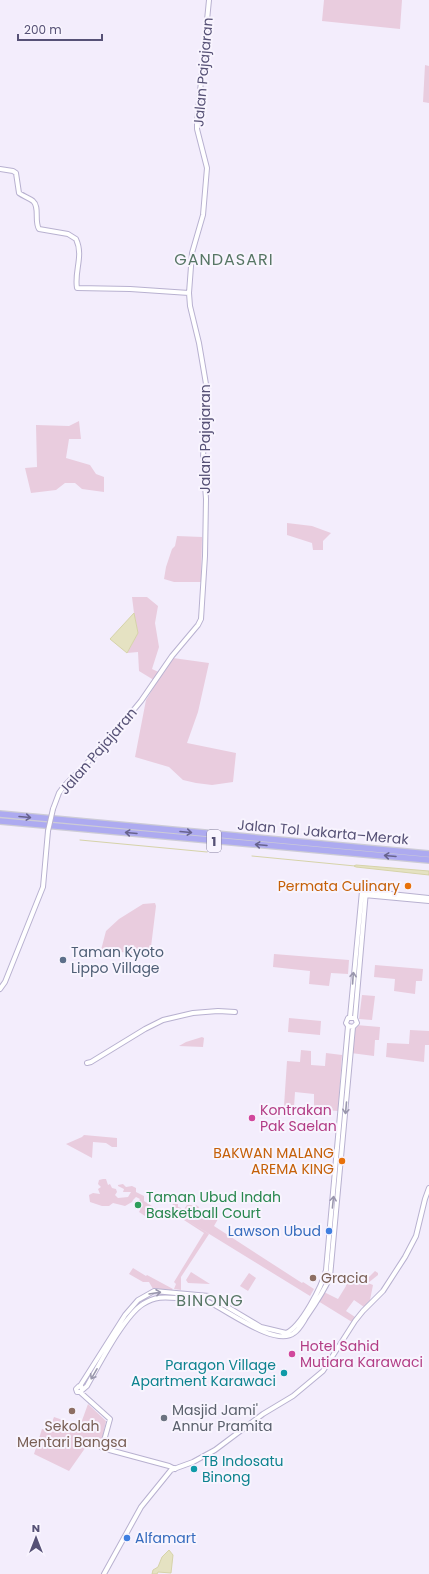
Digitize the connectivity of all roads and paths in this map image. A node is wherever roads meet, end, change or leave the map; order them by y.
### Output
1 (209, 0) edge
2 (0, 169) edge
3 (189, 294) junction
4 (0, 814) edge
5 (0, 821) edge
6 (429, 854) edge
7 (429, 860) edge
8 (365, 894) junction
9 (429, 898) edge
10 (429, 901) edge
11 (0, 989) edge
12 (235, 1012) dead end
13 (353, 1017) junction
14 (350, 1027) junction
15 (87, 1063) dead end
16 (429, 1188) edge
17 (177, 1292) junction
18 (176, 1298) junction
19 (138, 1300) junction
20 (143, 1304) junction
21 (231, 1309) junction
22 (122, 1323) junction
23 (173, 1470) junction
24 (104, 1574) edge

1 - 3 street, Jalan Pajajaran
2 - 3 street
3 - 11 street, Jalan Pajajaran, bridge
4 -> 6 highway, Jalan Tol Jakarta–Merak / 1
7 -> 5 highway, Jalan Tol Jakarta–Merak / 1
8 - 9 street
8 - 10 street
8 - 13 street
12 - 15 street
13 - 14 street
13 - 14 street
14 - 21 street
16 - 23 street
17 - 18 street
19 -> 17 street
17 - 21 street
18 - 20 street
18 - 21 street
19 - 20 street
19 - 22 street
20 - 22 street
22 - 23 street
23 - 24 street

